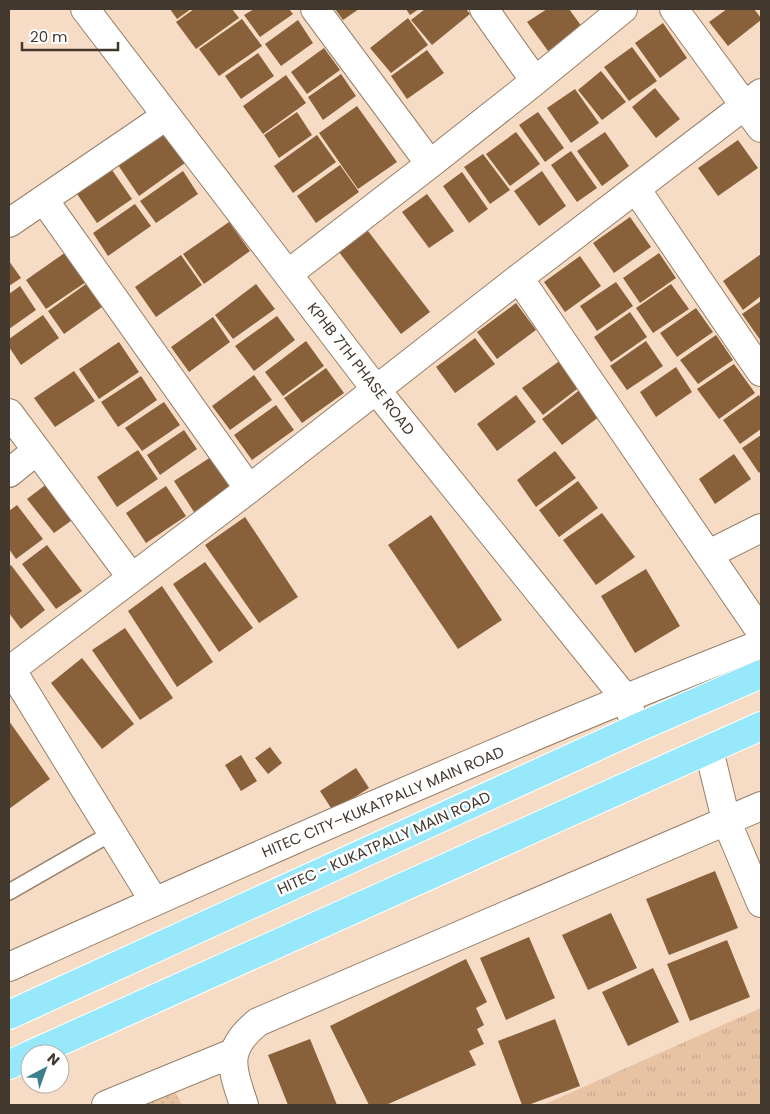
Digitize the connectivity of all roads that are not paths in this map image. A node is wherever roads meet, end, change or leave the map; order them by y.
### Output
1 (85, 9) edge
2 (315, 9) edge
3 (484, 9) edge
4 (623, 9) edge
5 (674, 9) edge
6 (535, 81) junction
7 (753, 99) edge
8 (166, 116) junction
9 (761, 128) edge
10 (430, 164) junction
11 (636, 189) junction
12 (44, 200) junction
13 (9, 223) edge
14 (288, 274) junction
15 (518, 278) junction
16 (761, 372) edge
17 (377, 391) junction
18 (9, 413) edge
19 (36, 451) junction
20 (9, 473) edge
21 (249, 489) junction
22 (761, 528) edge
23 (709, 554) junction
24 (132, 578) junction
25 (761, 632) edge
26 (761, 644) edge
27 (10, 670) edge
28 (761, 674) edge
29 (625, 698) junction
30 (761, 726) edge
31 (636, 728) junction
32 (708, 750) junction
33 (761, 806) edge
34 (726, 820) junction
35 (110, 834) junction
36 (9, 892) edge
37 (154, 901) junction
38 (761, 903) edge
39 (9, 968) edge
40 (9, 1015) edge
41 (53, 1044) edge
42 (233, 1053) junction
43 (106, 1105) edge
44 (244, 1105) edge

1 - 8 street, KPHB 7TH PHASE ROAD
2 - 10 street
3 - 6 street
4 - 6 street
5 - 7 street
6 - 10 street
7 - 9 street
7 - 11 street
8 - 12 street
8 - 14 street, KPHB 7TH PHASE ROAD
10 - 14 street
11 - 15 street
11 - 16 street
12 - 13 street
12 - 21 street
14 - 17 street, KPHB 7TH PHASE ROAD
15 - 17 street
15 - 23 street
17 - 21 street
17 - 29 street, KPHB 7TH PHASE ROAD
18 - 19 street
19 - 20 street
19 - 24 street
21 - 24 street
22 - 23 street
23 - 25 street
24 - 27 street
26 - 29 street, HITEC CITY–KUKATPALLY MAIN ROAD
27 - 35 street
28 - 31 main road, HITEC - KUKATPALLY MAIN ROAD
29 - 31 street, KPHB 7TH PHASE ROAD
29 - 37 street, HITEC CITY–KUKATPALLY MAIN ROAD
30 - 32 main road
31 - 40 main road, HITEC - KUKATPALLY MAIN ROAD
32 - 34 street
32 - 41 main road
33 - 34 street
34 - 38 street
34 - 42 street
35 - 36 lane
35 - 37 street
37 - 39 street, HITEC CITY–KUKATPALLY MAIN ROAD
42 - 43 street
42 - 44 street

